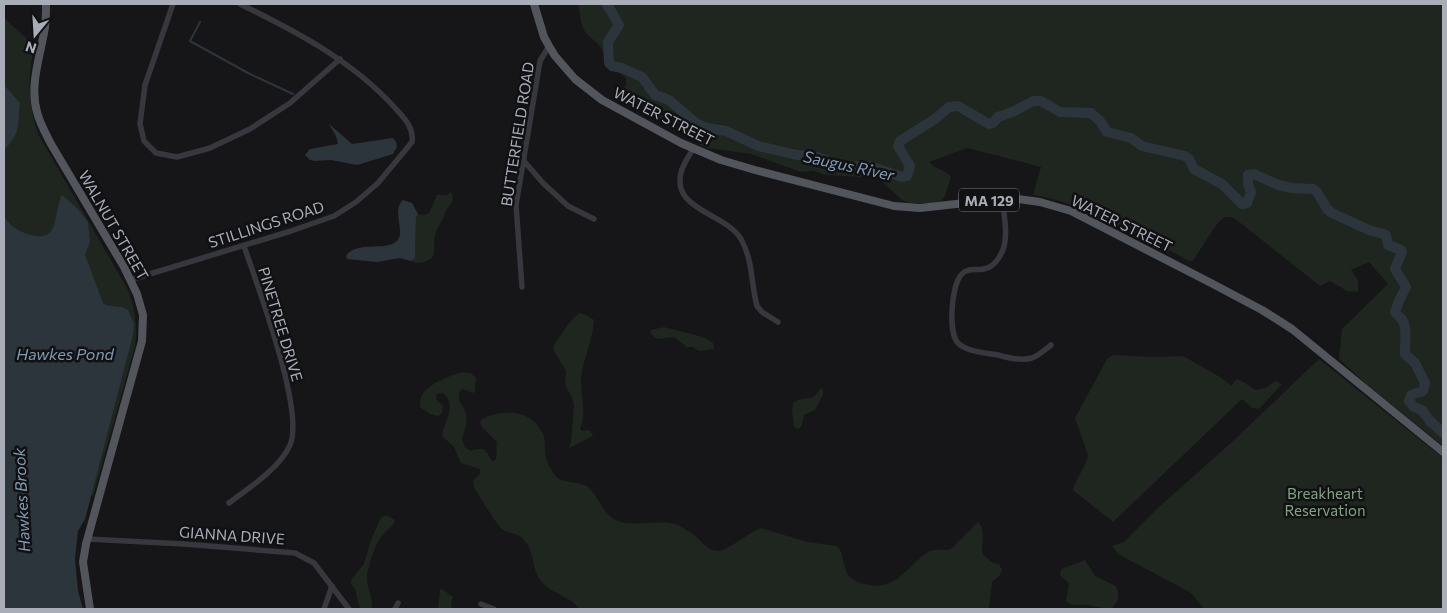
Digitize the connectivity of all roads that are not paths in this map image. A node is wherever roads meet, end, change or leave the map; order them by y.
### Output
1 (46, 4) edge
2 (173, 4) edge
3 (240, 4) edge
4 (534, 4) edge
5 (549, 46) junction
6 (340, 59) junction
7 (692, 149) junction
8 (523, 160) junction
9 (1002, 199) junction
10 (594, 219) dead end
11 (244, 246) junction
12 (130, 280) junction
13 (522, 287) dead end
14 (778, 322) dead end
15 (1051, 345) dead end
16 (1443, 452) edge
17 (230, 503) dead end
18 (87, 539) junction
19 (332, 586) junction
20 (481, 604) dead end
21 (90, 609) edge
22 (324, 609) edge
23 (349, 609) edge
24 (494, 609) edge

1 - 12 main road, WALNUT STREET
2 - 6 street
3 - 6 street
4 - 5 main road, WATER STREET / MA 129
5 - 7 main road, WATER STREET / MA 129
5 - 8 street, BUTTERFIELD ROAD
6 - 11 street, STILLINGS ROAD
7 - 9 main road, WATER STREET / MA 129
7 - 14 street
8 - 10 street
8 - 13 street, BUTTERFIELD ROAD
9 - 15 street
9 - 16 main road, WATER STREET / MA 129
11 - 12 street, STILLINGS ROAD
11 - 17 street, PINETREE DRIVE
12 - 18 main road, WALNUT STREET
18 - 19 street, GIANNA DRIVE
18 - 21 main road, WALNUT STREET
19 - 22 street
19 - 23 street, GIANNA DRIVE
20 - 24 street

